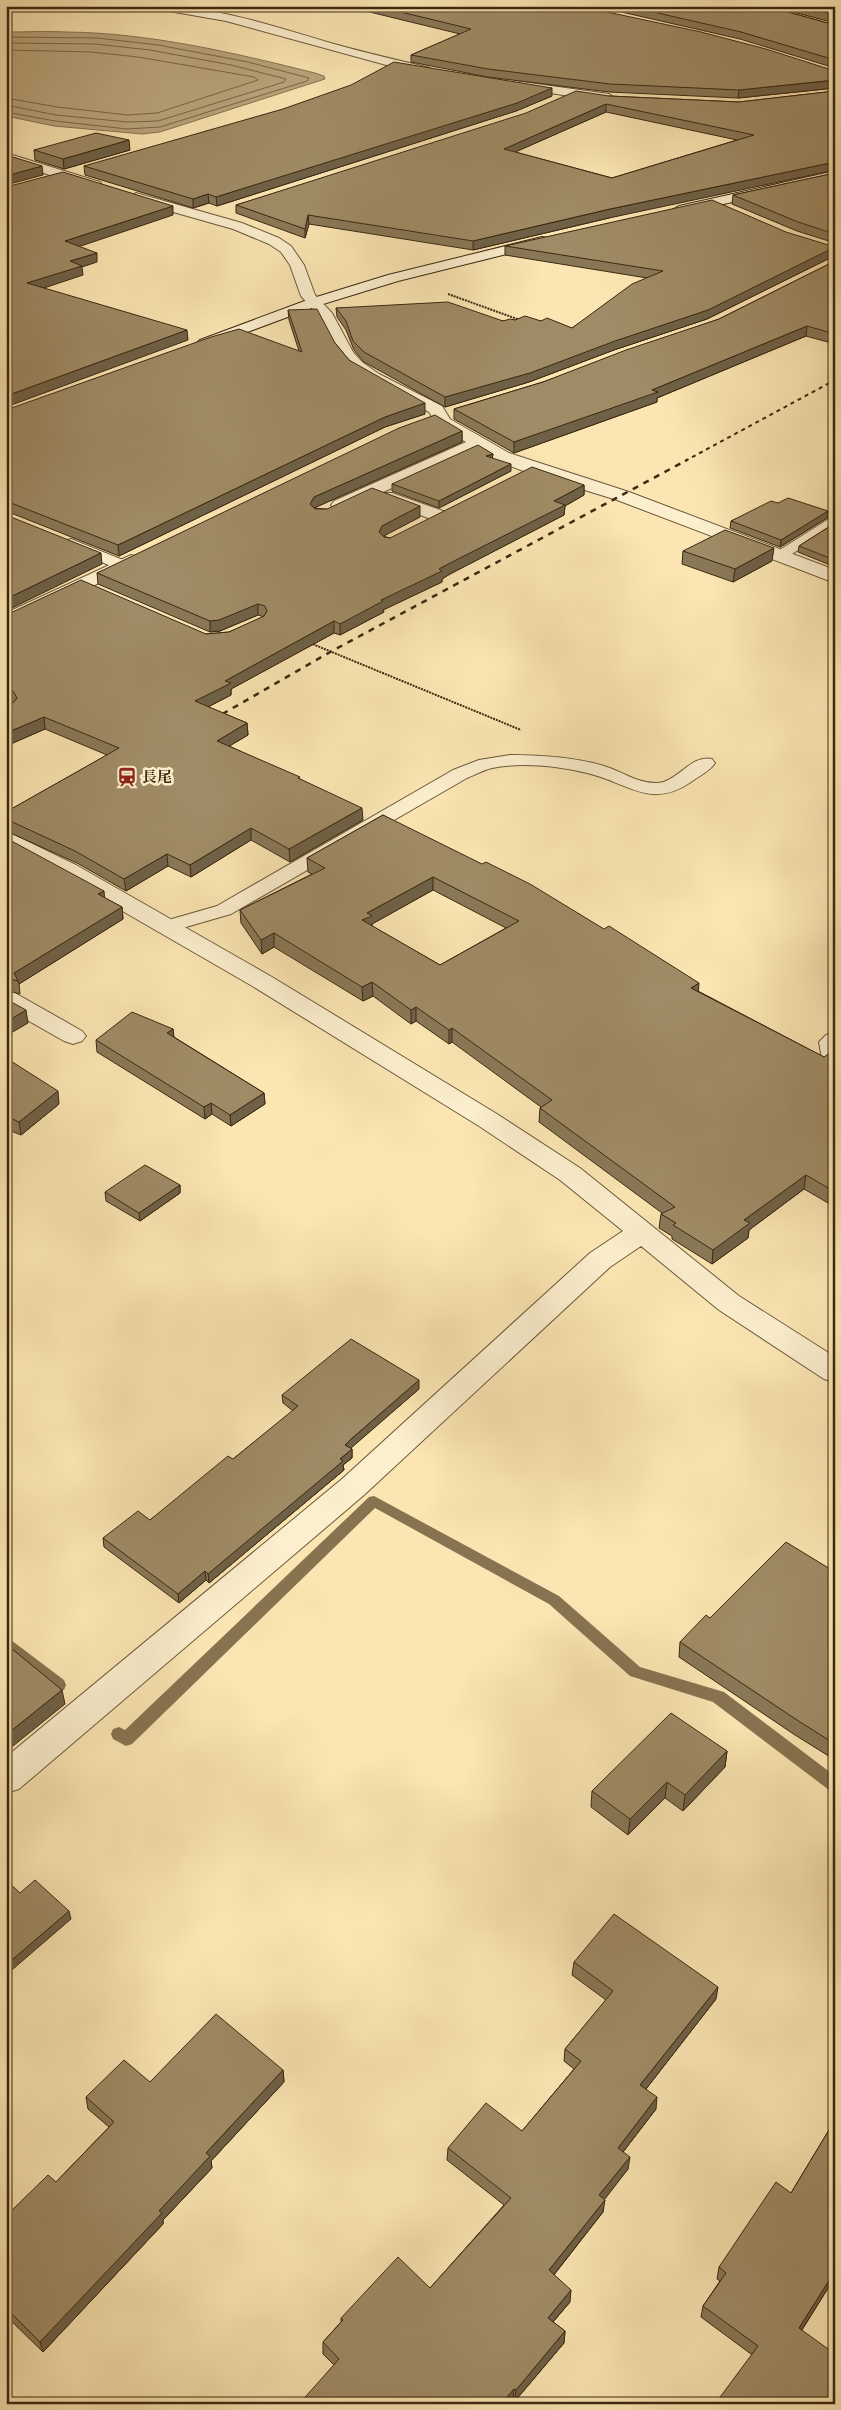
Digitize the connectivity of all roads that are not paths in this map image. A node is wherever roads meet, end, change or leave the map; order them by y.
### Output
1 (161, 6) edge
2 (388, 64) junction
3 (376, 71) edge
4 (436, 72) edge
5 (504, 84) edge
6 (574, 93) junction
7 (624, 99) edge
8 (548, 104) edge
9 (6, 157) edge
10 (84, 170) edge
11 (835, 175) edge
12 (65, 176) junction
13 (40, 182) edge
14 (713, 202) junction
15 (232, 208) edge
16 (733, 210) edge
17 (664, 213) edge
18 (204, 217) junction
19 (557, 237) edge
20 (315, 302) junction
21 (187, 349) edge
22 (456, 411) edge
23 (431, 419) junction
24 (478, 444) junction
25 (532, 468) junction
26 (515, 477) edge
27 (370, 491) junction
28 (457, 507) edge
29 (321, 514) edge
30 (440, 516) junction
31 (835, 520) edge
32 (423, 525) edge
33 (60, 539) edge
34 (148, 552) edge
35 (778, 556) junction
36 (122, 565) junction
37 (835, 577) edge
38 (82, 584) junction
39 (100, 592) edge
40 (6, 620) edge
41 (706, 763) dead end
42 (6, 838) edge
43 (166, 927) junction
44 (6, 998) edge
45 (73, 1036) dead end
46 (835, 1040) edge
47 (835, 1059) edge
48 (642, 1232) junction
49 (835, 1370) edge
50 (6, 1778) edge

1 - 2 street
2 - 3 street
2 - 4 street
5 - 6 street
6 - 7 street
6 - 8 street
9 - 12 street
10 - 12 street
11 - 14 street
12 - 13 street
12 - 18 street
14 - 16 street
14 - 17 street
15 - 18 street
18 - 20 street
19 - 20 street
20 - 21 street
20 - 23 street
22 - 23 street
23 - 24 street
24 - 25 street
24 - 27 street
25 - 26 street
25 - 35 street
27 - 29 street
27 - 30 street
28 - 30 street
30 - 32 street
31 - 35 lane
33 - 36 lane
34 - 36 street
35 - 37 street
36 - 38 street
38 - 39 lane
38 - 40 street
41 - 43 lane
42 - 43 street
43 - 48 street
44 - 45 street
46 - 47 street
48 - 49 street
48 - 50 street

